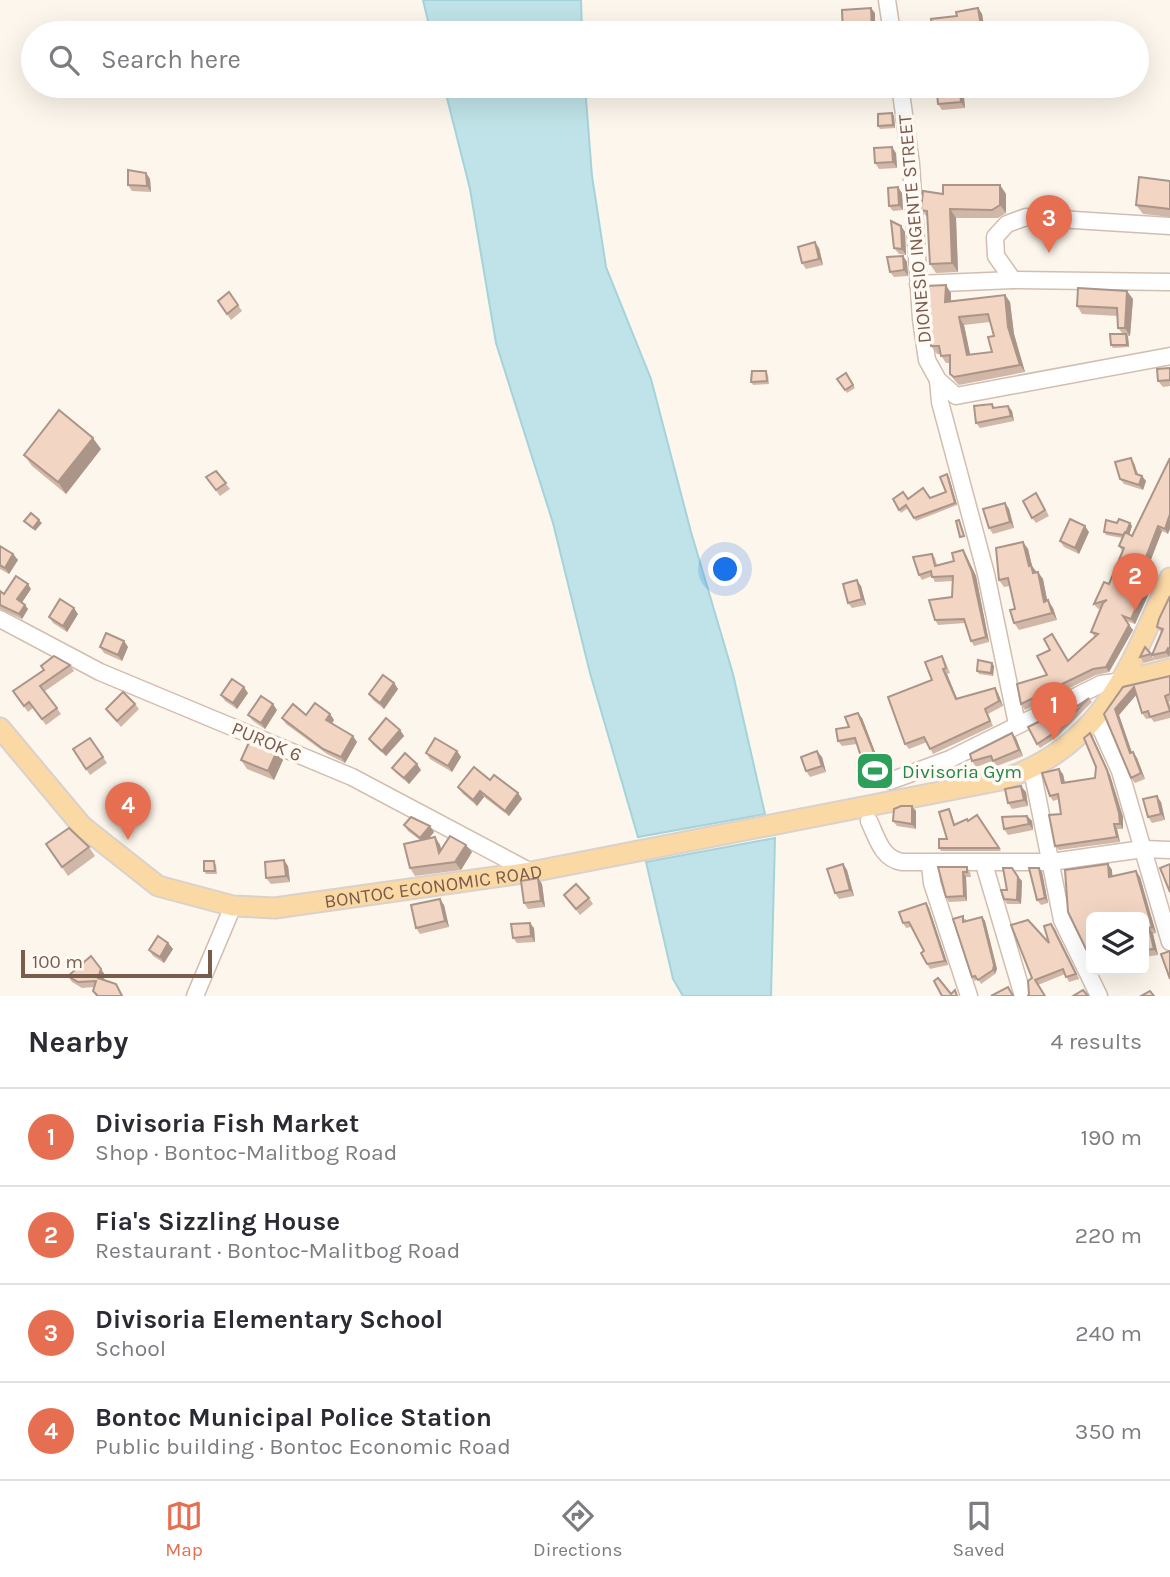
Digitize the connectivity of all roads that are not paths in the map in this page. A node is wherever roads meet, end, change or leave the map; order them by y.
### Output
1 (887, 0) edge
2 (890, 21) edge
3 (902, 98) edge
4 (1170, 226) edge
5 (1013, 280) junction
6 (1170, 282) edge
7 (918, 284) junction
8 (1170, 356) edge
9 (938, 380) junction
10 (1170, 578) edge
11 (0, 619) edge
12 (1170, 669) edge
13 (1123, 681) junction
14 (1096, 718) junction
15 (1017, 724) junction
16 (0, 728) edge
17 (1032, 770) junction
18 (890, 781) dead end
19 (869, 821) dead end
20 (1143, 849) junction
21 (1170, 850) edge
22 (1051, 862) junction
23 (984, 864) junction
24 (930, 865) junction
25 (531, 872) junction
26 (233, 906) junction
27 (1170, 942) edge
28 (195, 996) edge
29 (969, 996) edge
30 (1023, 996) edge
31 (1099, 996) edge

1 - 2 street
3 - 7 street, DIONESIO INGENTE STREET
4 - 5 street
5 - 6 street
5 - 7 street
7 - 9 street, DIONESIO INGENTE STREET
8 - 9 street
9 - 15 street, DIONESIO INGENTE STREET
10 - 13 main road, BONTOC ECONOMIC ROAD
11 - 25 street, PUROK 6
12 - 13 main road
13 - 14 main road, BONTOC ECONOMIC ROAD
13 - 15 street
14 - 17 main road, BONTOC ECONOMIC ROAD
14 - 20 street
15 - 18 street
16 - 26 main road, BONTOC ECONOMIC ROAD
17 - 22 street
17 - 25 main road, BONTOC ECONOMIC ROAD
19 - 24 street
20 - 21 street
20 - 22 street
20 - 27 street
22 - 23 street
22 - 31 street
23 - 24 street
23 - 30 street
24 - 29 street
25 - 26 main road, BONTOC ECONOMIC ROAD
26 - 28 street

